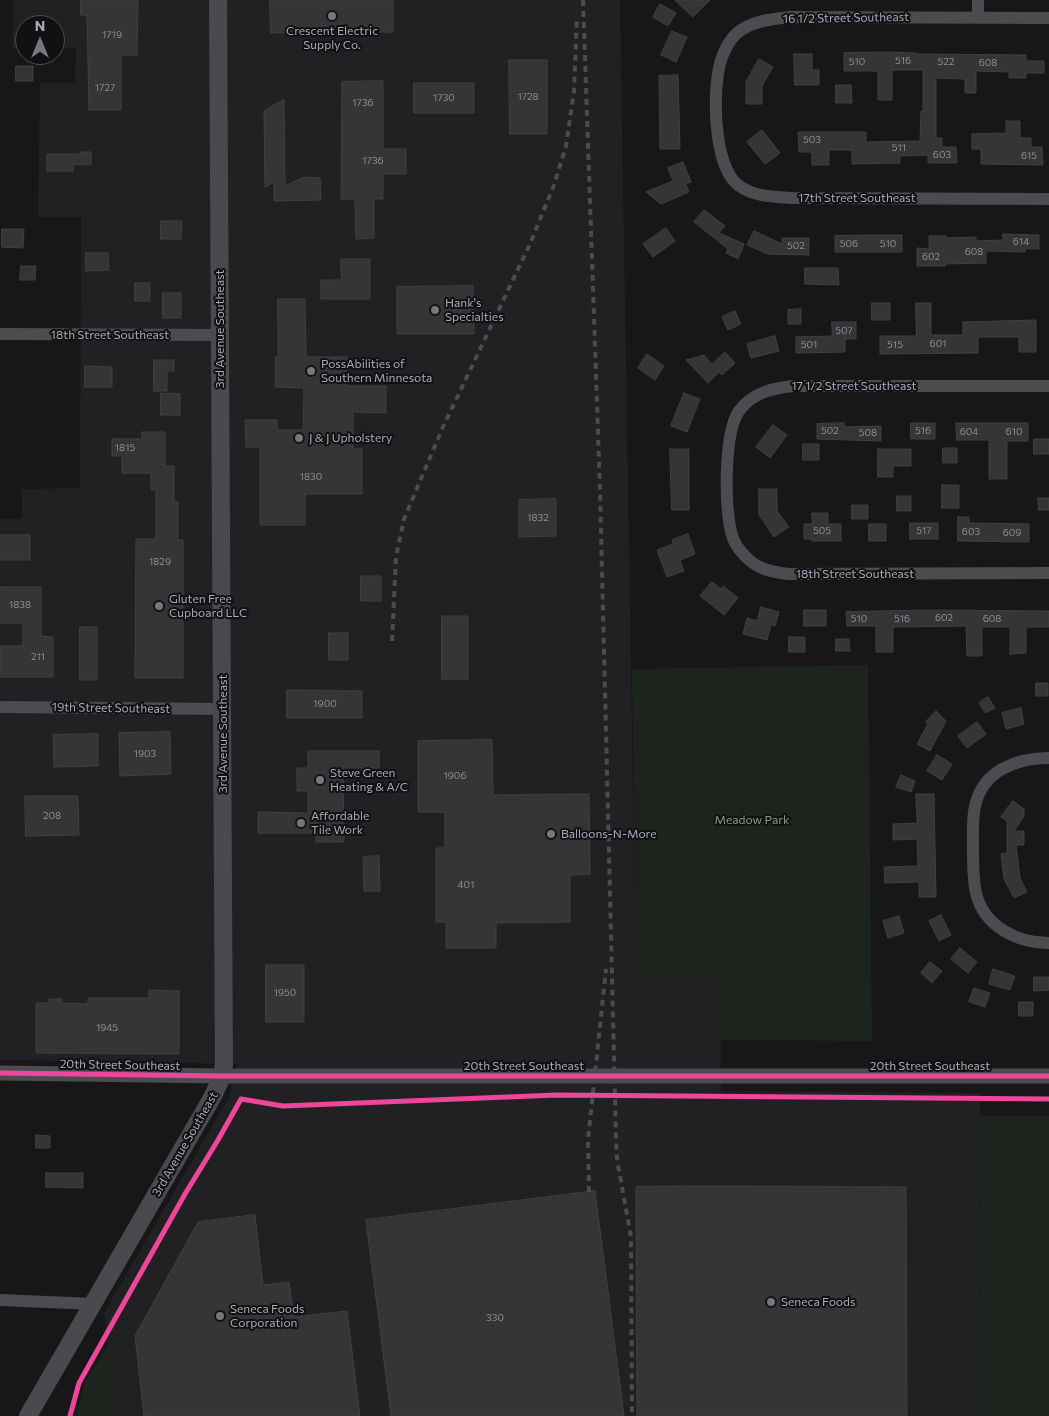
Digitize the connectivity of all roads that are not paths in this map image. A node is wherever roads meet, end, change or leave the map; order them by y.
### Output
1 (218, 0) edge
2 (978, 0) edge
3 (978, 17) junction
4 (1049, 18) edge
5 (717, 120) joint
6 (1049, 199) edge
7 (0, 334) edge
8 (220, 335) junction
9 (1049, 386) edge
10 (728, 481) joint
11 (1049, 573) edge
12 (0, 707) edge
13 (223, 708) junction
14 (1049, 758) edge
15 (1049, 943) edge
16 (0, 1073) edge
17 (222, 1076) junction
18 (1049, 1076) edge
19 (0, 1300) edge
20 (94, 1304) junction
21 (28, 1416) edge

1 - 8 main road, 3rd Avenue Southeast
2 - 3 street
3 - 4 street, 16 1/2 Street Southeast
3 - 5 street, 16 1/2 Street Southeast
5 - 6 street, 17th Street Southeast
7 - 8 street, 18th Street Southeast
8 - 13 main road, 3rd Avenue Southeast
9 - 10 street, 17 1/2 Street Southeast
10 - 11 street, 18th Street Southeast
12 - 13 street, 19th Street Southeast
13 - 17 main road, 3rd Avenue Southeast
14 - 15 street
16 - 17 street, 20th Street Southeast
17 - 18 street, 20th Street Southeast
17 - 20 main road, 3rd Avenue Southeast
19 - 20 street
20 - 21 main road, 3rd Avenue Southeast

